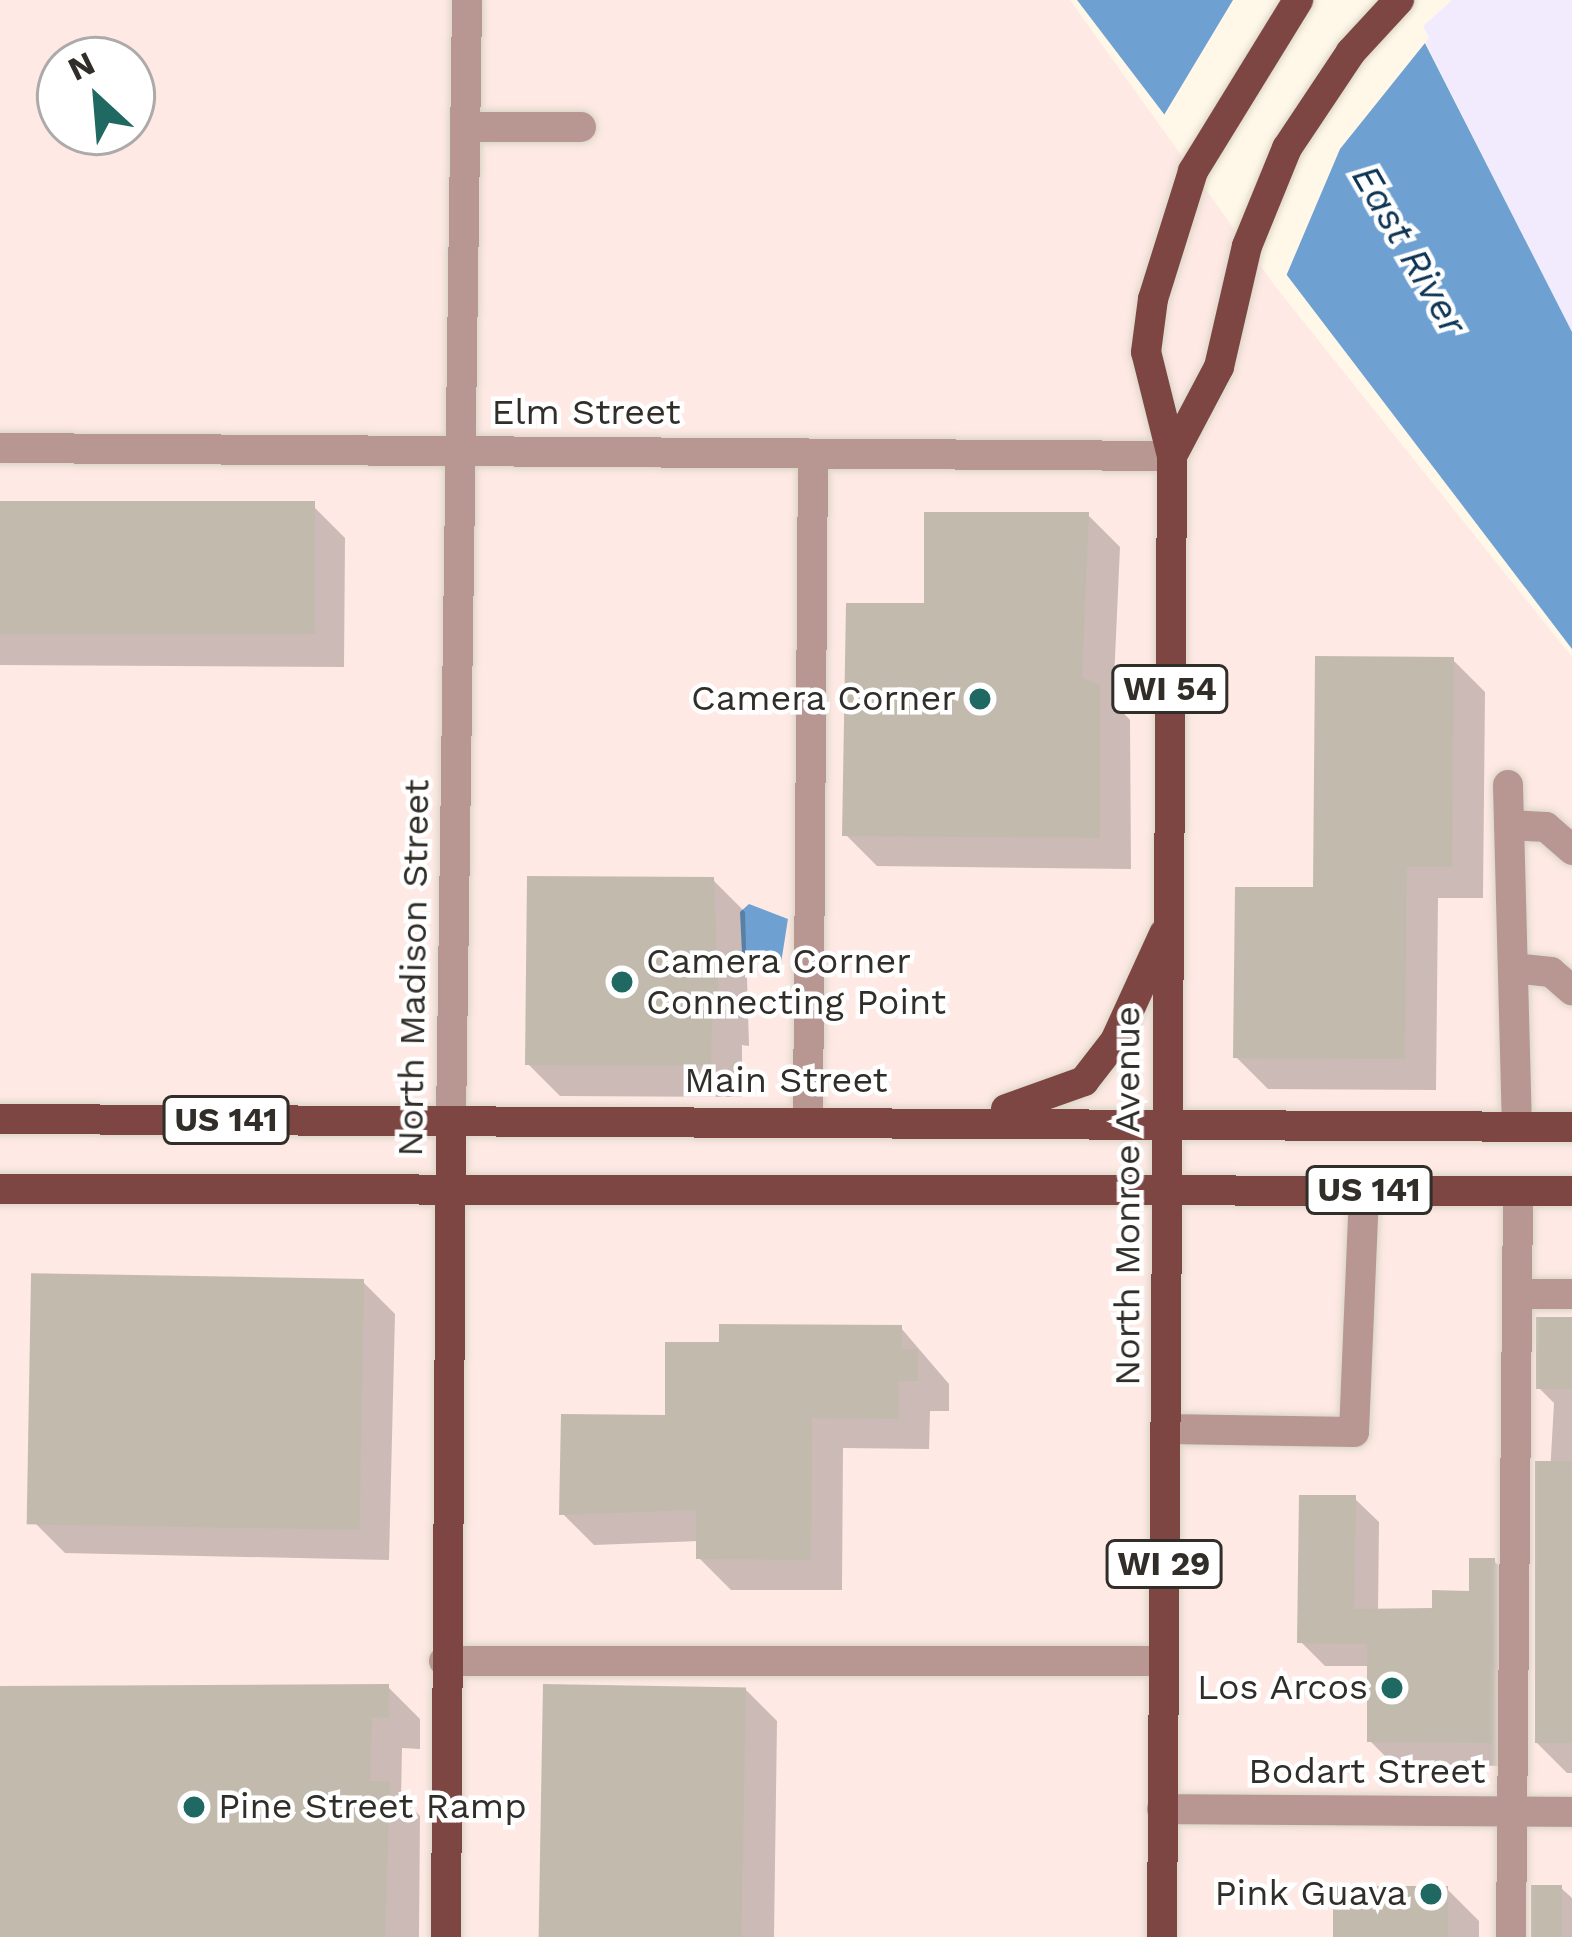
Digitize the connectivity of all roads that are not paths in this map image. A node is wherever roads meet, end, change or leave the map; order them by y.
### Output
1 (467, 0) edge
2 (1298, 0) edge
3 (1399, 0) edge
4 (465, 127) junction
5 (581, 128) dead end
6 (0, 448) edge
7 (461, 452) junction
8 (813, 454) junction
9 (1172, 456) junction
10 (1508, 785) dead end
11 (1509, 825) junction
12 (1572, 850) edge
13 (1168, 922) junction
14 (1513, 968) junction
15 (1572, 990) edge
16 (808, 1118) junction
17 (0, 1119) edge
18 (451, 1120) junction
19 (953, 1120) junction
20 (1167, 1123) junction
21 (1517, 1127) junction
22 (1572, 1127) edge
23 (0, 1189) edge
24 (449, 1190) junction
25 (1364, 1190) junction
26 (1167, 1191) junction
27 (1518, 1191) junction
28 (1572, 1191) edge
29 (1517, 1294) junction
30 (1572, 1294) edge
31 (1165, 1429) junction
32 (444, 1661) junction
33 (1163, 1661) junction
34 (1162, 1809) junction
35 (1512, 1811) junction
36 (1572, 1812) edge
37 (446, 1937) edge
38 (1162, 1937) edge
39 (1511, 1937) edge

1 - 4 street, North Madison Street
2 - 9 main road, WI 54
3 - 9 main road, WI 54
4 - 5 street
4 - 7 street, North Madison Street
6 - 7 street, Elm Street
7 - 8 street, Elm Street
7 - 18 street, North Madison Street
8 - 9 street, Elm Street
8 - 16 street
9 - 13 main road, North Monroe Avenue / WI 54
10 - 11 street
11 - 12 street
11 - 14 street
13 - 19 main road
13 - 20 main road, North Monroe Avenue / WI 54
14 - 15 street
14 - 21 street
16 - 18 main road, Main Street / US 141
16 - 19 main road, Main Street / US 141
17 - 18 main road, Main Street / US 141
18 - 24 main road, North Madison Street
19 - 20 main road, Main Street / US 141
20 - 21 main road, Main Street / US 141
20 - 26 main road, North Monroe Avenue / WI 29
21 - 22 main road, Main Street / US 141
23 - 24 main road, US 141
24 - 26 main road, US 141
24 - 32 main road, North Madison Street
25 - 26 main road, US 141
25 - 27 main road, US 141
25 - 31 street
26 - 31 main road, North Monroe Avenue / WI 29
27 - 28 main road, US 141
27 - 29 street
29 - 30 street
29 - 35 street
31 - 33 main road, North Monroe Avenue / WI 29
32 - 33 street
32 - 37 main road, North Madison Street
33 - 34 main road, North Monroe Avenue / WI 29
34 - 35 street, Bodart Street
34 - 38 main road, North Monroe Avenue / WI 29
35 - 36 street, Bodart Street
35 - 39 street

